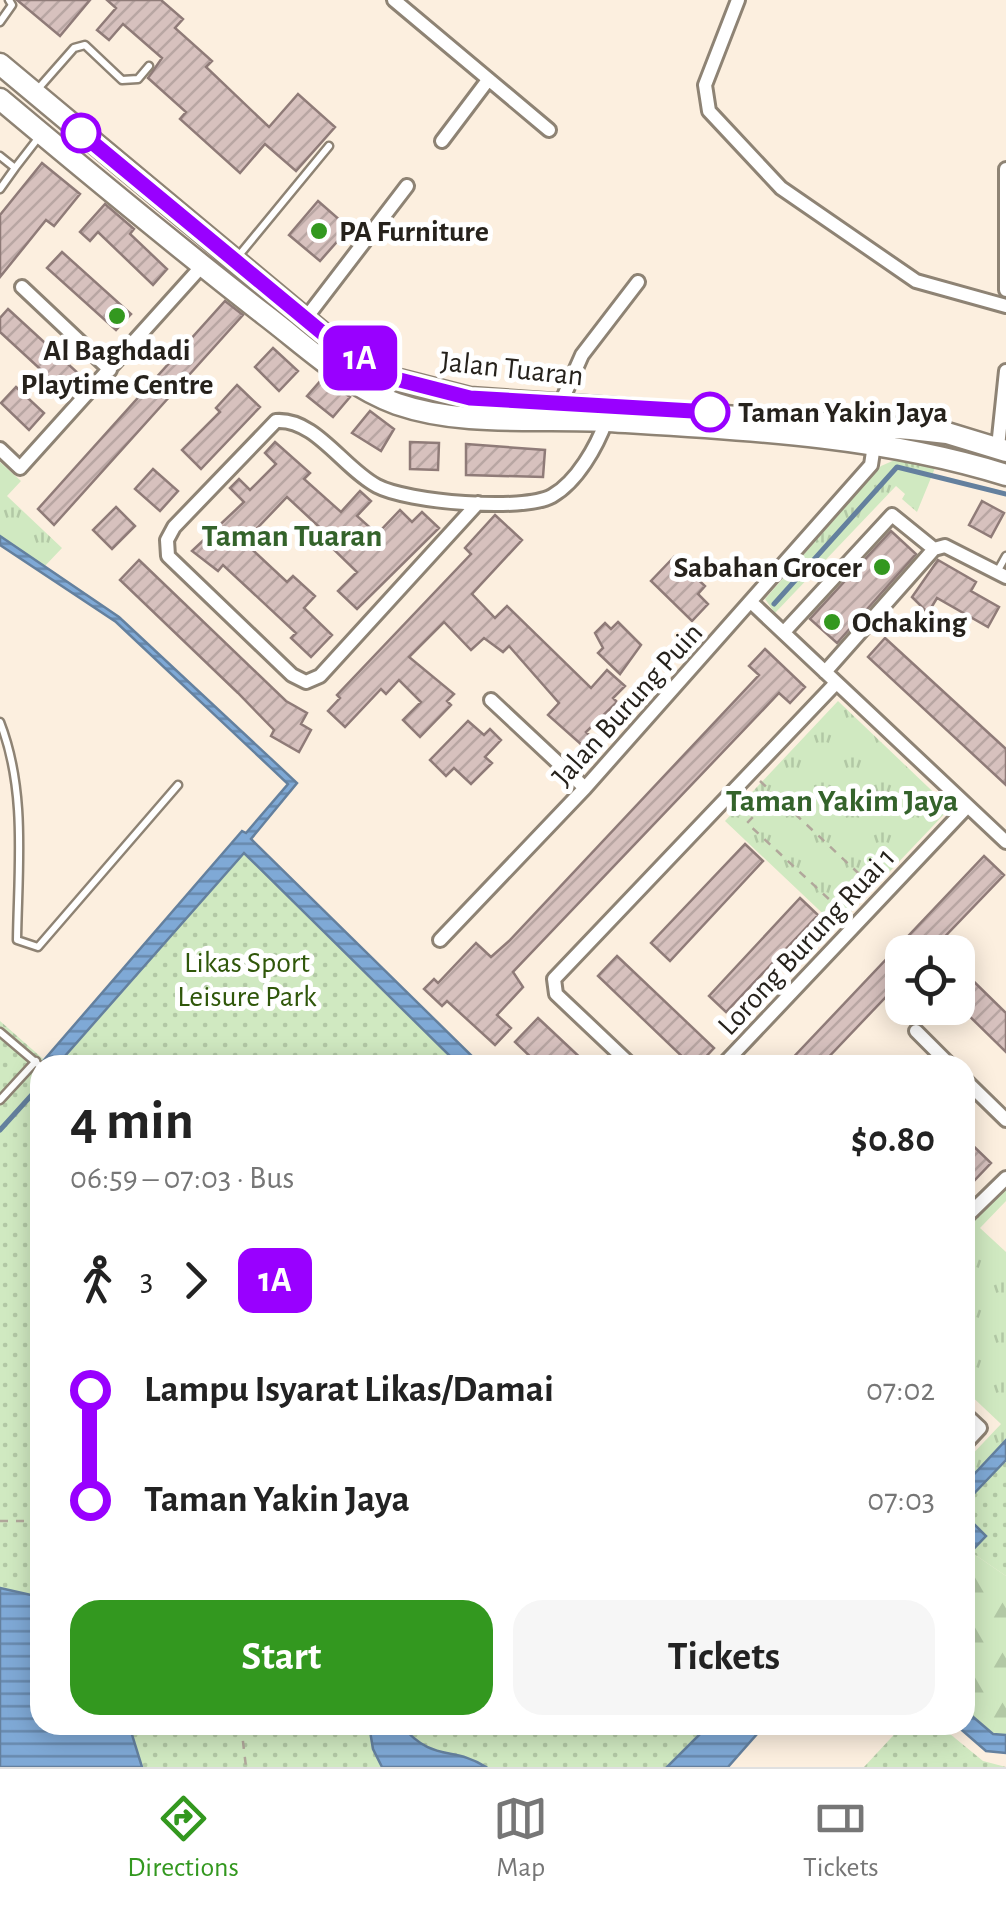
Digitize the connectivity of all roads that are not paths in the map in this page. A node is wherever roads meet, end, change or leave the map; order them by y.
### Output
1 (9, 0) edge
2 (394, 0) edge
3 (738, 0) edge
4 (0, 22) edge
5 (0, 64) edge
6 (149, 66) dead end
7 (488, 80) junction
8 (33, 94) junction
9 (6, 106) edge
10 (550, 130) dead end
11 (43, 133) junction
12 (442, 140) dead end
13 (329, 146) dead end
14 (0, 156) edge
15 (15, 168) junction
16 (1006, 169) edge
17 (407, 186) dead end
18 (0, 189) edge
19 (1005, 215) edge
20 (236, 260) junction
21 (201, 267) junction
22 (638, 282) dead end
23 (1006, 282) edge
24 (22, 288) dead end
25 (1006, 290) edge
26 (1006, 306) edge
27 (306, 318) junction
28 (110, 370) junction
29 (1006, 371) edge
30 (560, 405) junction
31 (1003, 414) edge
32 (606, 421) junction
33 (874, 445) junction
34 (0, 449) edge
35 (1003, 452) edge
36 (1006, 474) edge
37 (478, 503) junction
38 (934, 548) junction
39 (1006, 556) edge
40 (1002, 575) edge
41 (752, 603) junction
42 (784, 632) junction
43 (825, 672) junction
44 (836, 683) junction
45 (492, 700) dead end
46 (0, 722) edge
47 (178, 786) dead end
48 (585, 788) junction
49 (966, 808) junction
50 (1006, 842) edge
51 (440, 940) dead end
52 (916, 1031) dead end
53 (0, 1032) edge
54 (620, 1055) edge
55 (732, 1055) edge
56 (940, 1055) edge
57 (30, 1057) edge
58 (30, 1072) edge
59 (975, 1090) edge
60 (0, 1100) edge
61 (1006, 1120) edge
62 (1006, 1178) edge
63 (975, 1208) edge

1 - 4 lane
2 - 7 street
3 - 26 street
5 - 8 main road, Jalan Tuaran
6 - 8 lane
7 - 10 street
7 - 12 street
8 - 20 main road, Jalan Tuaran
9 - 11 main road, Jalan Tuaran
11 - 15 lane
11 - 21 main road, Jalan Tuaran
13 - 20 lane
14 - 15 lane
15 - 18 lane
16 - 19 street
17 - 27 street
19 - 23 street
20 - 27 main road, Jalan Tuaran
21 - 28 street
21 - 32 main road, Jalan Tuaran
22 - 30 street
23 - 25 street
24 - 28 street
27 - 30 main road, Jalan Tuaran
28 - 34 street
29 - 31 street
30 - 35 main road, Jalan Tuaran
31 - 35 street
32 - 33 main road, Jalan Tuaran
32 - 37 street
33 - 36 main road, Jalan Tuaran
33 - 41 street, Jalan Burung Puin
37 - 37 street
38 - 40 street
38 - 42 street
38 - 43 street
39 - 40 lane
41 - 42 street
41 - 48 street, Jalan Burung Puin
42 - 43 street
43 - 44 street
44 - 49 street
44 - 54 street
45 - 48 street
46 - 47 lane
48 - 51 street, Jalan Burung Puin
49 - 50 street
49 - 55 street, Lorong Burung Ruai 1
52 - 56 street
53 - 57 lane
58 - 60 lane
59 - 61 street
62 - 63 street

